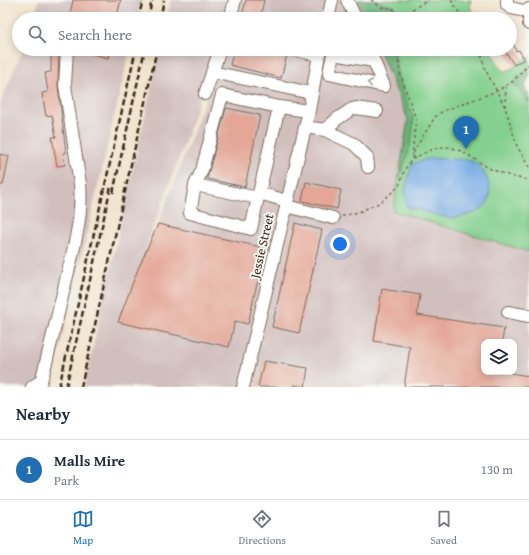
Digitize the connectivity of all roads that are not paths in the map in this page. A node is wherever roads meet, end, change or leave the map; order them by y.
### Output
1 (235, 0) edge
2 (332, 0) edge
3 (348, 0) edge
4 (507, 0) edge
5 (529, 10) edge
6 (232, 12) edge
7 (329, 12) edge
8 (353, 12) edge
9 (529, 24) edge
10 (67, 56) edge
11 (218, 56) edge
12 (319, 56) edge
13 (333, 56) edge
14 (352, 56) edge
15 (371, 56) edge
16 (374, 62) junction
17 (212, 72) junction
18 (311, 93) junction
19 (205, 94) dead end
20 (279, 107) junction
21 (309, 111) junction
22 (377, 111) dead end
23 (305, 127) junction
24 (326, 130) junction
25 (368, 167) dead end
26 (195, 185) junction
27 (258, 196) junction
28 (287, 203) junction
29 (333, 218) road end
30 (508, 312) dead end
31 (529, 316) edge
32 (32, 387) edge
33 (244, 387) edge

1 - 6 street
2 - 7 street
3 - 8 street
4 - 5 street
5 - 9 street
10 - 32 street
11 - 17 street
12 - 18 street, Jessie Street
16 -> 13 street
14 - 16 street
15 - 16 street
17 - 18 street
17 - 19 street
18 - 21 street, Jessie Street
20 - 21 street
20 - 26 street
20 - 27 street
21 - 23 street, Jessie Street
22 - 24 street
23 - 24 street
23 - 28 street, Jessie Street
24 - 25 street
26 - 27 street
26 - 27 street
27 - 28 street
28 - 29 street
28 - 33 street, Jessie Street
30 - 31 street

